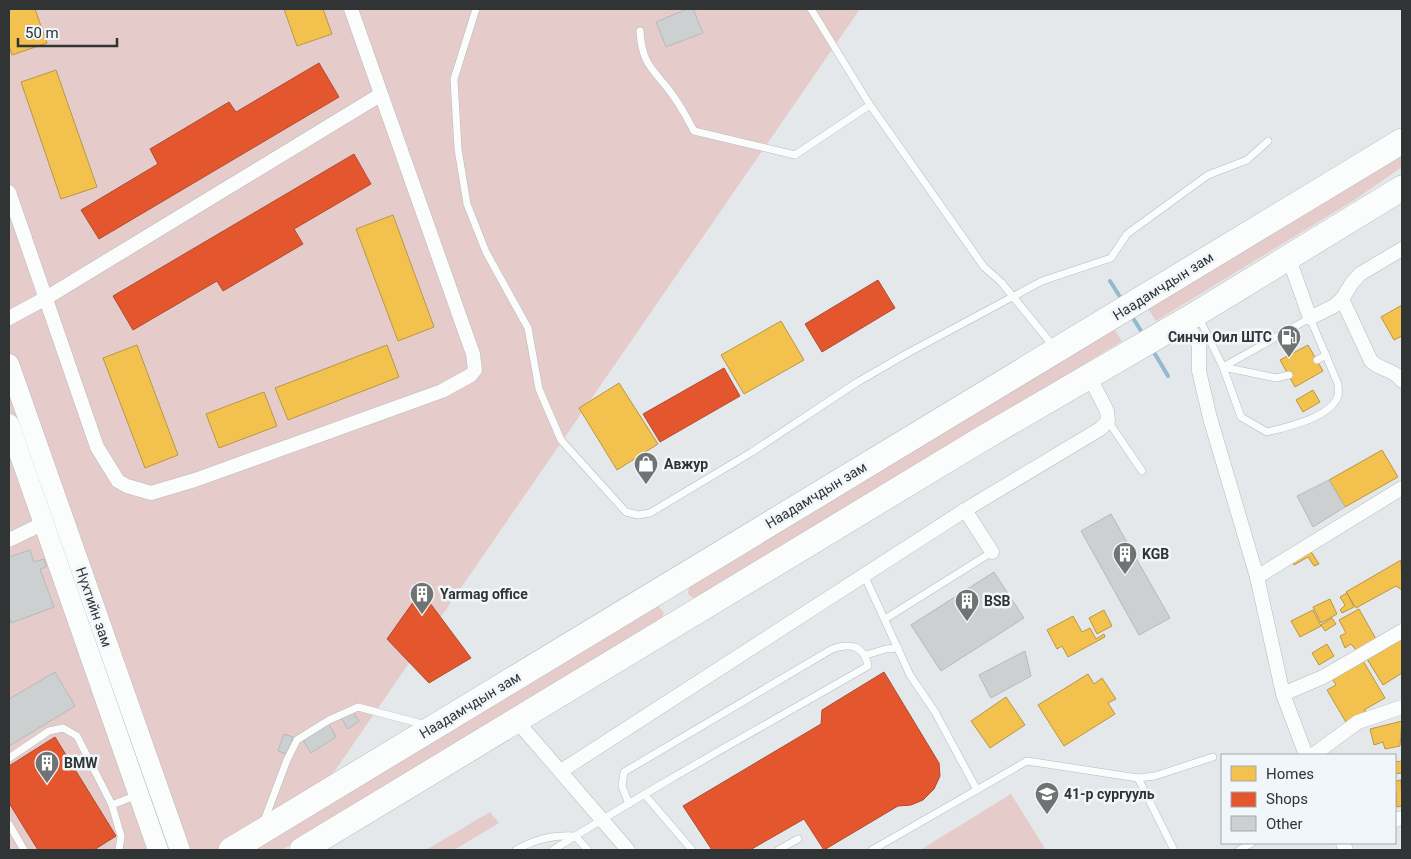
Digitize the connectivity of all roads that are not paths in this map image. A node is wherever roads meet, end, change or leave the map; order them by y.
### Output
1 (351, 9) edge
2 (476, 9) edge
3 (811, 9) edge
4 (640, 31) dead end
5 (380, 95) junction
6 (870, 105) junction
7 (1268, 141) dead end
8 (1402, 141) edge
9 (1402, 188) edge
10 (9, 192) edge
11 (1402, 249) edge
12 (1288, 256) junction
13 (46, 298) junction
14 (1012, 298) junction
15 (1342, 299) junction
16 (9, 318) edge
17 (1310, 318) junction
18 (1181, 323) junction
19 (1056, 350) junction
20 (1326, 355) junction
21 (1317, 360) dead end
22 (9, 364) edge
23 (1223, 367) junction
24 (1400, 374) edge
25 (1289, 375) dead end
26 (1089, 376) junction
27 (1108, 421) junction
28 (9, 424) edge
29 (1142, 470) dead end
30 (1402, 488) edge
31 (965, 510) junction
32 (44, 523) junction
33 (9, 540) edge
34 (992, 552) joint
35 (864, 575) junction
36 (1257, 577) junction
37 (665, 586) junction
38 (686, 619) junction
39 (885, 619) junction
40 (1402, 631) edge
41 (898, 648) junction
42 (866, 655) junction
43 (1283, 694) junction
44 (1402, 707) edge
45 (516, 720) junction
46 (433, 727) junction
47 (1306, 754) edge
48 (1314, 754) edge
49 (1213, 757) dead end
50 (9, 758) edge
51 (561, 771) junction
52 (1138, 778) junction
53 (977, 790) junction
54 (138, 795) junction
55 (645, 795) junction
56 (628, 804) junction
57 (112, 805) junction
58 (602, 819) junction
59 (9, 824) edge
60 (259, 833) junction
61 (575, 836) junction
62 (798, 839) dead end
63 (1250, 844) edge
64 (24, 850) edge
65 (119, 850) edge
66 (158, 850) edge
67 (180, 850) edge
68 (231, 850) edge
69 (302, 850) edge
70 (516, 850) edge
71 (553, 850) edge
72 (588, 850) edge
73 (628, 850) edge
74 (692, 850) edge
75 (778, 850) edge
76 (872, 850) edge
77 (1174, 850) edge
78 (1239, 850) edge

1 - 5 street
2 - 14 lane
3 - 6 lane
4 - 6 lane
5 - 13 street
5 - 13 street
6 - 14 lane
7 - 14 lane
8 - 19 highway, Наадамчдын зам
9 - 12 highway
10 - 13 street
11 - 15 street
12 - 17 street
12 - 18 highway
13 - 16 street
14 - 19 lane
15 - 17 street
15 - 24 street
17 - 20 lane
17 - 23 lane
18 - 23 lane
18 - 26 highway
18 - 36 street
19 - 37 highway, Наадамчдын зам
20 - 21 lane
20 - 23 lane
22 - 67 main road, Нүхтийн зам
23 - 25 lane
26 - 27 street
26 - 38 highway
27 - 29 lane
27 - 31 street
28 - 32 main road, Нүхтийн зам
30 - 36 street
31 - 34 street
31 - 35 street
32 - 33 street
32 - 54 main road, Нүхтийн зам
34 - 39 lane
35 - 39 lane
35 - 51 street
36 - 43 street
37 - 38 highway
37 - 46 highway, Наадамчдын зам
38 - 45 highway
39 - 41 lane
40 - 43 street
41 - 42 lane
41 - 53 lane
42 - 55 lane
42 - 56 lane
43 - 47 street
44 - 48 street
45 - 51 street
45 - 69 highway
46 - 60 highway, Наадамчдын зам
46 - 60 lane
49 - 52 lane
50 - 57 lane
51 - 58 street
52 - 53 lane
52 - 77 lane
53 - 76 lane
54 - 57 lane
54 - 66 main road, Нүхтийн зам
55 - 56 lane
55 - 74 lane
56 - 58 lane
57 - 65 lane
58 - 61 lane
58 - 73 street
59 - 64 lane
60 - 68 highway, Наадамчдын зам
61 - 70 lane
61 - 71 lane
61 - 72 lane
62 - 75 lane
63 - 78 lane

